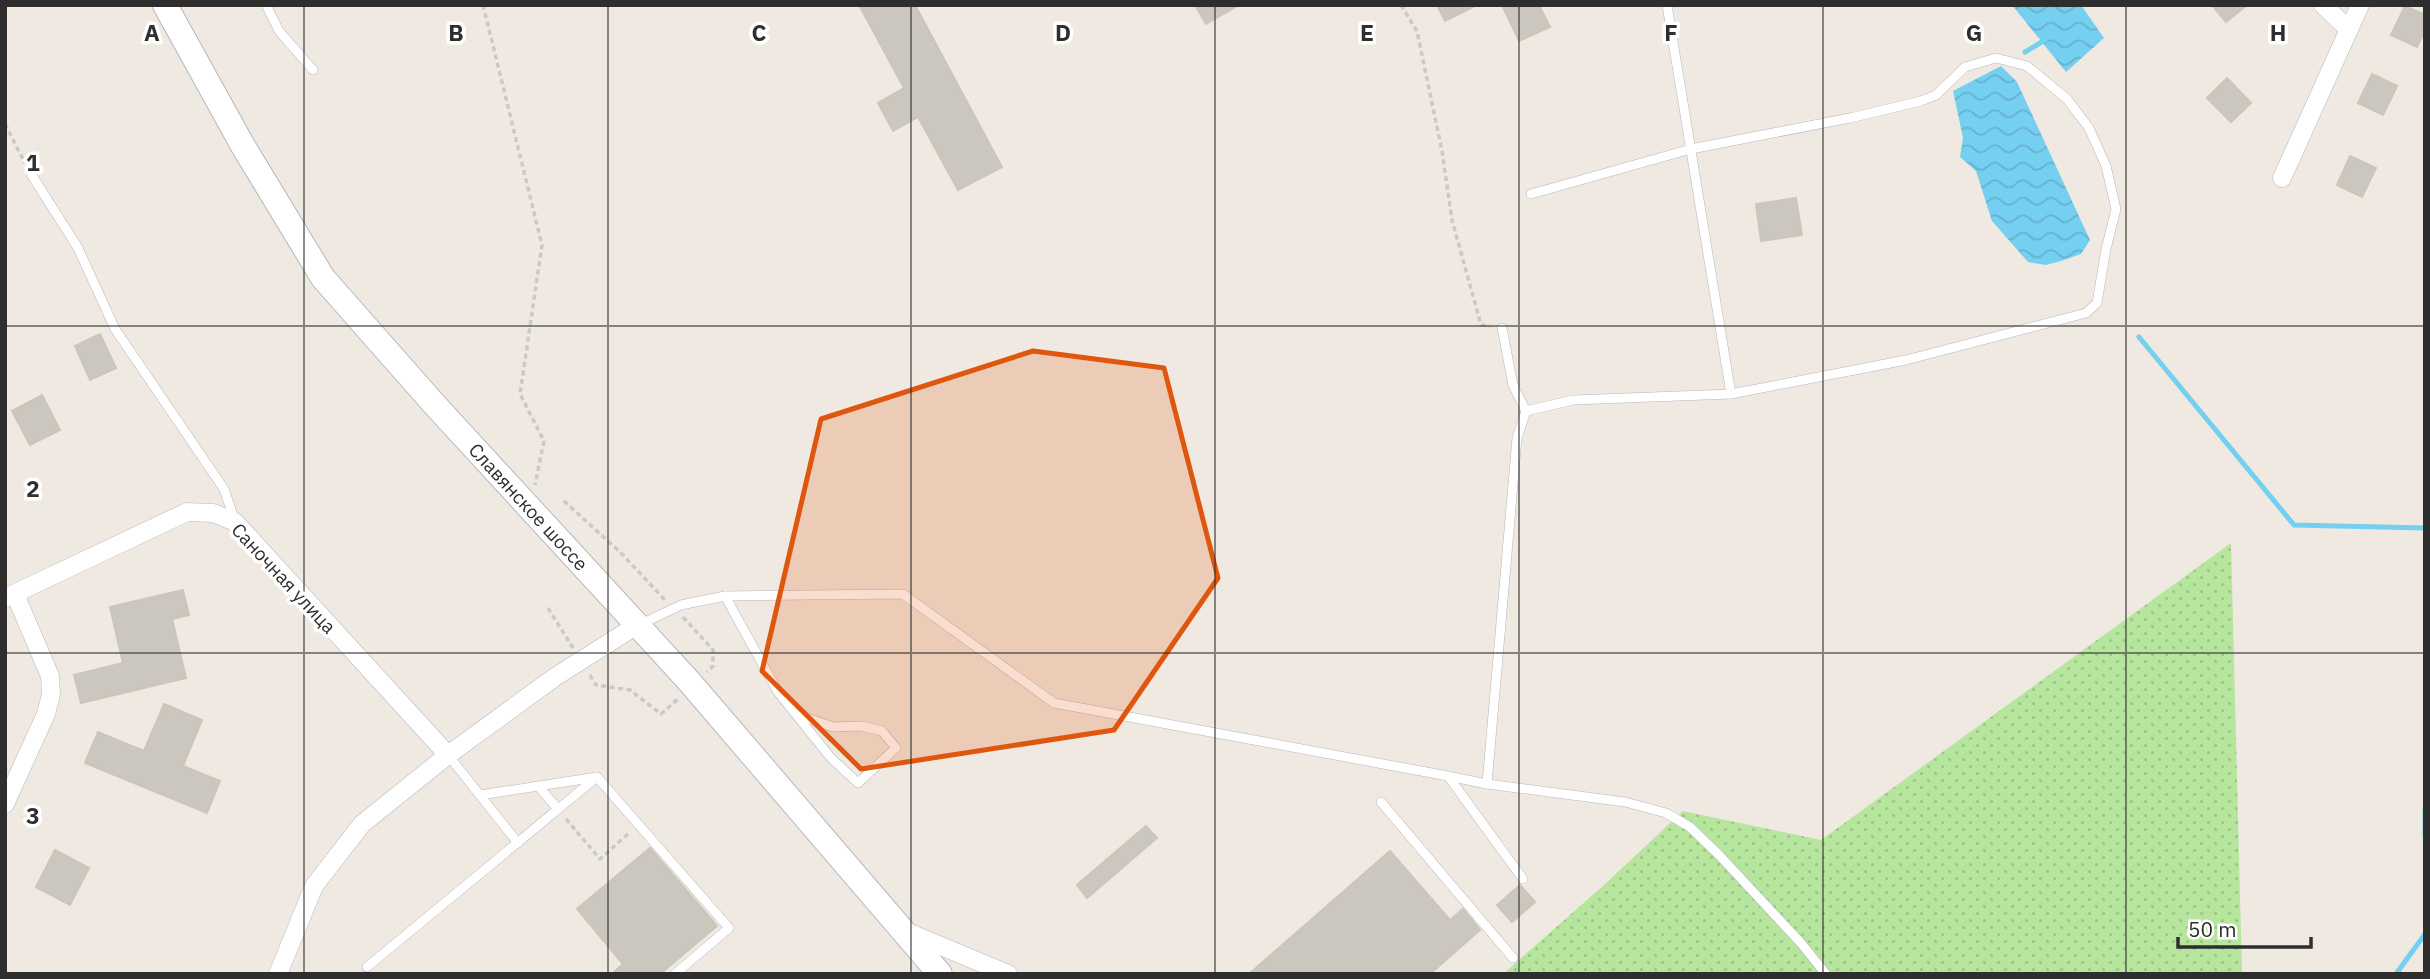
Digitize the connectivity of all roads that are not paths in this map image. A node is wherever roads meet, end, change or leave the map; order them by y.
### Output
1 (166, 5) edge
2 (266, 5) edge
3 (1667, 5) edge
4 (2323, 5) edge
5 (2360, 5) edge
6 (2349, 30) junction
7 (313, 70) dead end
8 (1690, 149) junction
9 (31, 174) road end
10 (2282, 178) dead end
11 (1531, 194) dead end
12 (1502, 328) road end
13 (1731, 394) junction
14 (1526, 411) junction
15 (235, 522) junction
16 (10, 596) edge
17 (726, 596) junction
18 (637, 625) junction
19 (796, 714) junction
20 (448, 755) junction
21 (1448, 776) junction
22 (597, 777) junction
23 (1487, 784) junction
24 (537, 786) junction
25 (480, 795) junction
26 (1381, 802) dead end
27 (5, 804) edge
28 (558, 809) junction
29 (518, 843) junction
30 (1523, 879) dead end
31 (904, 930) junction
32 (1513, 958) dead end
33 (366, 967) dead end
34 (278, 974) edge
35 (676, 974) edge
36 (940, 974) edge
37 (1008, 974) edge
38 (1826, 974) edge

1 - 18 main road, Славянское шоссе
2 - 7 lane
3 - 8 lane
4 - 6 street
5 - 6 street
6 - 10 street
8 - 11 lane
8 - 13 lane
8 - 13 lane
9 - 15 lane
12 - 14 lane
13 - 14 lane
14 - 23 lane
15 - 16 street, Саночная улица
15 - 20 street, Саночная улица
16 - 27 street
17 - 18 lane
17 - 19 lane
17 - 21 lane
18 - 20 street
18 - 31 main road, Славянское шоссе
19 - 19 lane
20 - 25 lane
20 - 34 street
21 - 23 lane
21 - 30 lane
22 - 24 lane
22 - 28 lane
22 - 35 lane
23 - 38 lane
24 - 25 lane
24 - 28 lane
25 - 29 lane
26 - 32 lane
28 - 29 lane
29 - 33 lane
31 - 36 main road, Славянское шоссе
31 - 37 street

